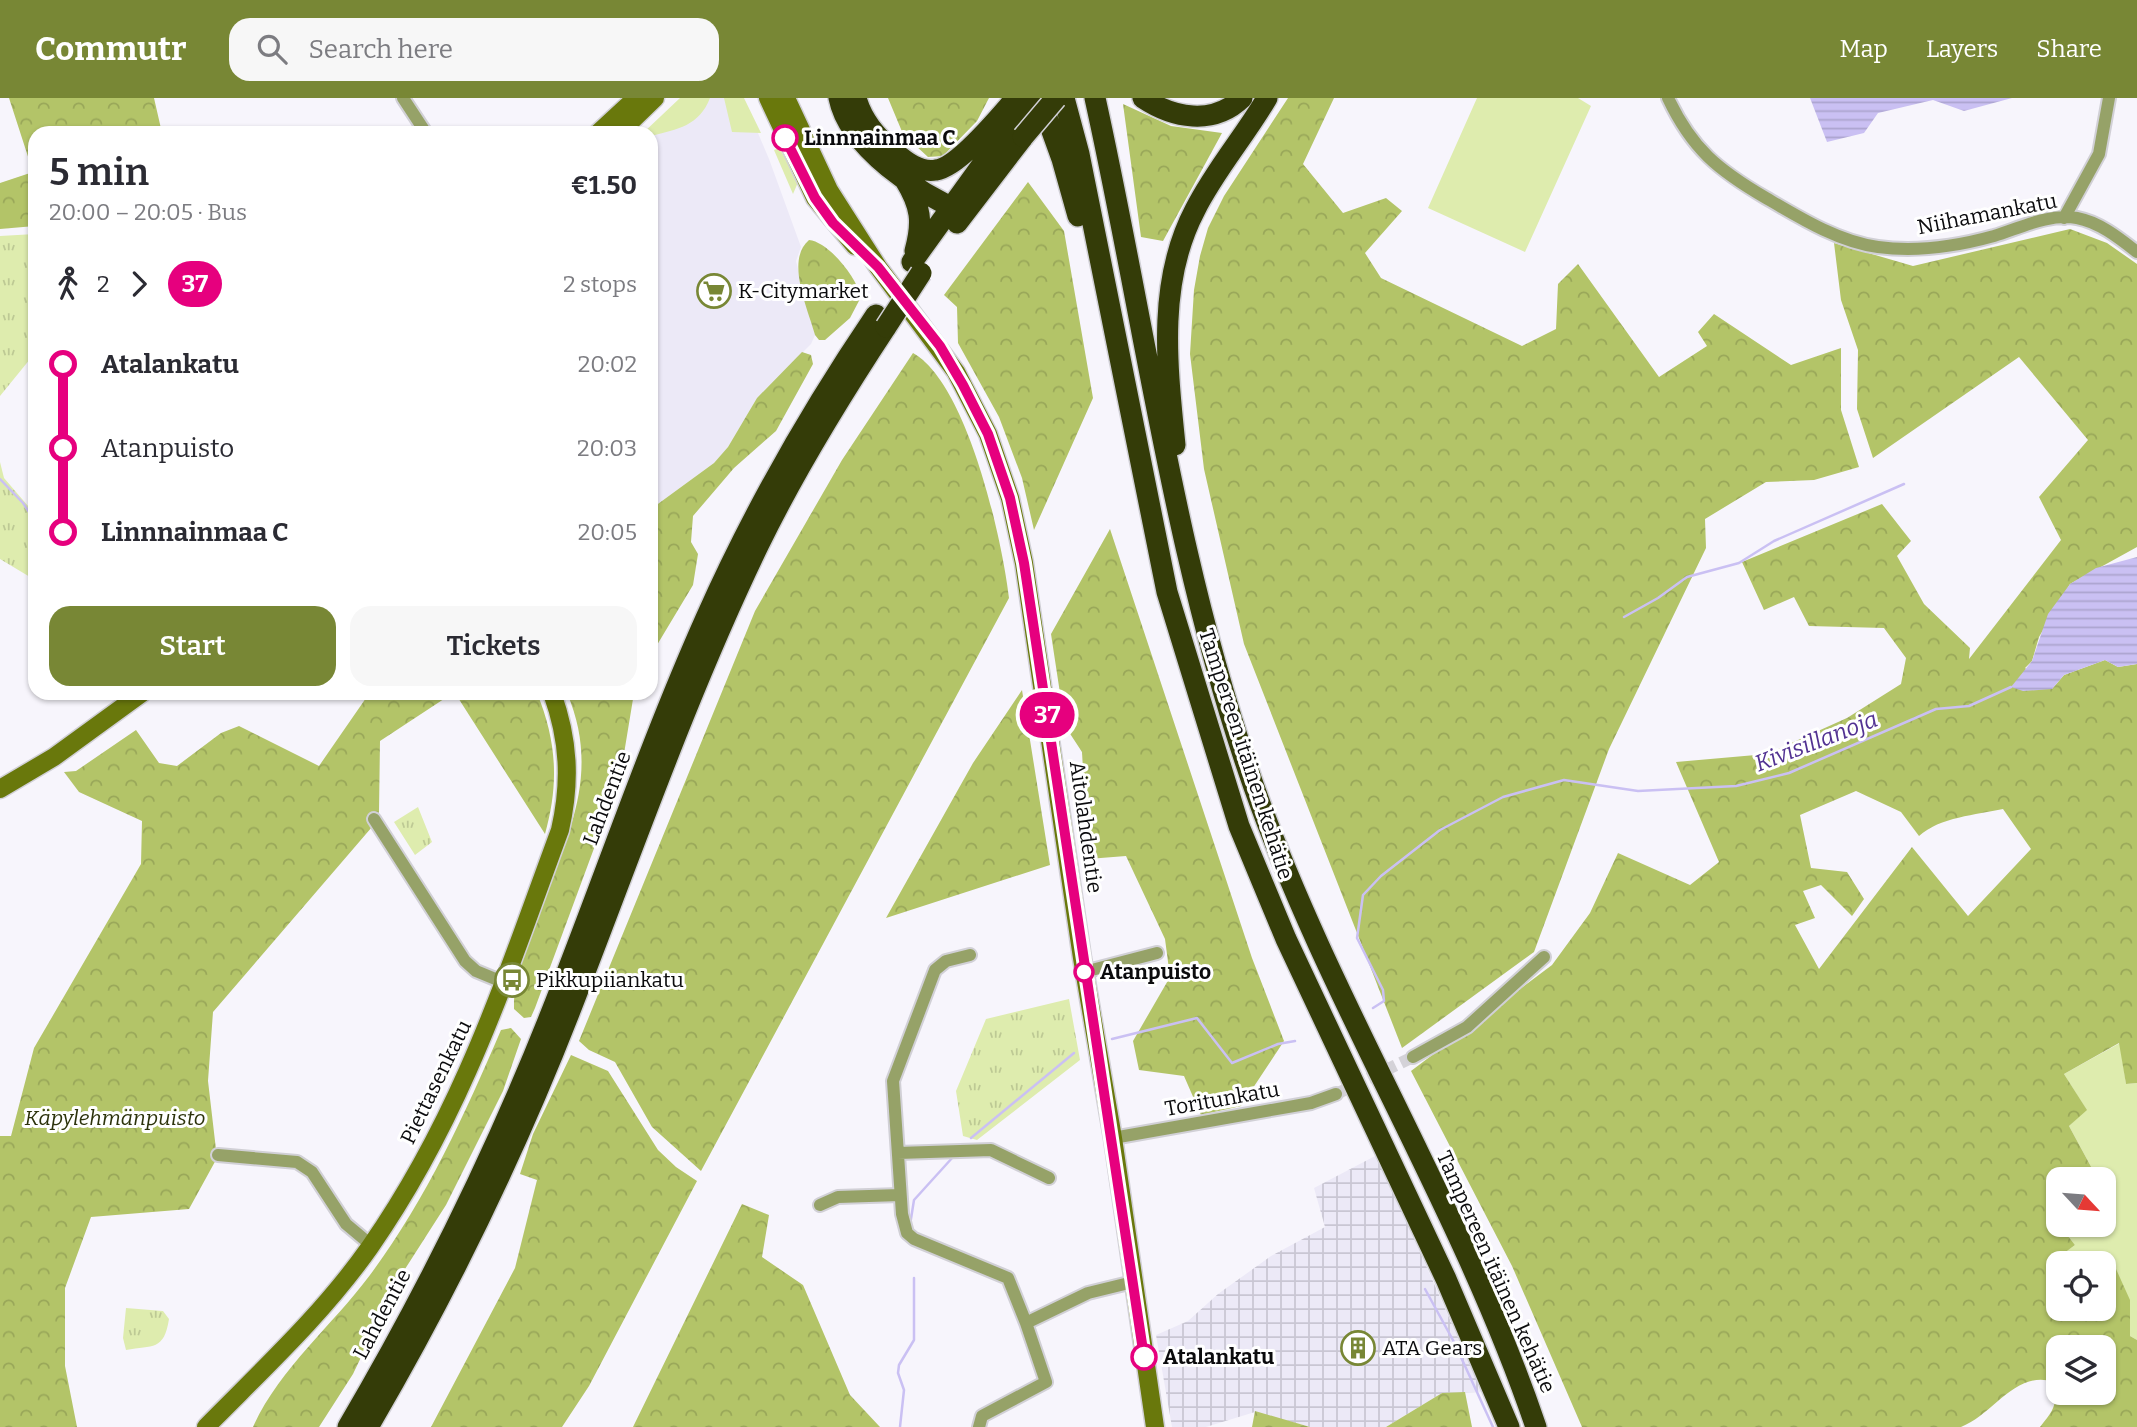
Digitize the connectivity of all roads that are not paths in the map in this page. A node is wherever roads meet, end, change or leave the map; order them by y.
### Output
1 (403, 98) edge
2 (636, 98) edge
3 (655, 98) edge
4 (839, 98) edge
5 (856, 98) edge
6 (1016, 98) edge
7 (1037, 98) edge
8 (1056, 98) edge
9 (1064, 98) edge
10 (1094, 98) edge
11 (1143, 98) edge
12 (1242, 98) edge
13 (1268, 98) edge
14 (1668, 98) edge
15 (2109, 98) edge
16 (773, 99) edge
17 (421, 126) edge
18 (606, 126) edge
19 (626, 126) edge
20 (1012, 126) junction
21 (909, 172) junction
22 (957, 206) junction
23 (2070, 218) junction
24 (2137, 252) edge
25 (916, 267) junction
26 (1110, 317) junction
27 (881, 321) junction
28 (1170, 481) junction
29 (132, 700) edge
30 (554, 700) edge
31 (0, 789) edge
32 (374, 819) dead end
33 (1157, 953) dead end
34 (970, 956) dead end
35 (1544, 957) dead end
36 (1084, 972) junction
37 (505, 983) junction
38 (1413, 1057) tunnel mouth
39 (1336, 1094) tunnel mouth
40 (1114, 1138) junction
41 (898, 1153) junction
42 (218, 1155) dead end
43 (1049, 1178) dead end
44 (900, 1195) junction
45 (820, 1205) dead end
46 (371, 1245) junction
47 (1133, 1282) junction
48 (1026, 1323) junction
49 (1536, 1426) edge
50 (206, 1427) edge
51 (348, 1427) edge
52 (368, 1427) edge
53 (979, 1427) edge
54 (1155, 1427) edge
55 (1509, 1427) edge

1 - 17 street
2 - 18 main road
3 - 19 main road
4 - 21 highway
5 - 21 highway
6 - 20 highway
7 - 20 highway
7 - 26 highway
8 - 20 highway, bridge
9 - 26 highway, Tampereen itäinen kehätie
10 - 28 highway, Tampereen itäinen kehätie
11 - 12 highway
13 - 28 highway
14 - 23 street, Niihamankatu
15 - 23 street
16 - 36 main road, Aitolahdentie
20 - 21 highway
20 - 22 highway, Lahdentie
21 - 22 highway
21 - 25 highway
22 - 25 highway, Lahdentie
23 - 24 street
25 - 27 highway, Lahdentie
26 - 55 highway, Tampereen itäinen kehätie
27 - 51 highway, Lahdentie
27 - 52 highway, Lahdentie
28 - 49 highway, Tampereen itäinen kehätie
29 - 31 main road
30 - 37 main road, Piettasenkatu
32 - 37 street
33 - 36 street
34 - 41 street
35 - 38 street
36 - 40 main road, Aitolahdentie
37 - 46 main road, Piettasenkatu
39 - 40 street, Toritunkatu
40 - 47 main road, Aitolahdentie
41 - 43 street
41 - 44 street
42 - 46 street
44 - 45 street
44 - 48 street
46 - 50 main road, Piettasenkatu
47 - 48 street
47 - 54 main road, Aitolahdentie
48 - 53 street

